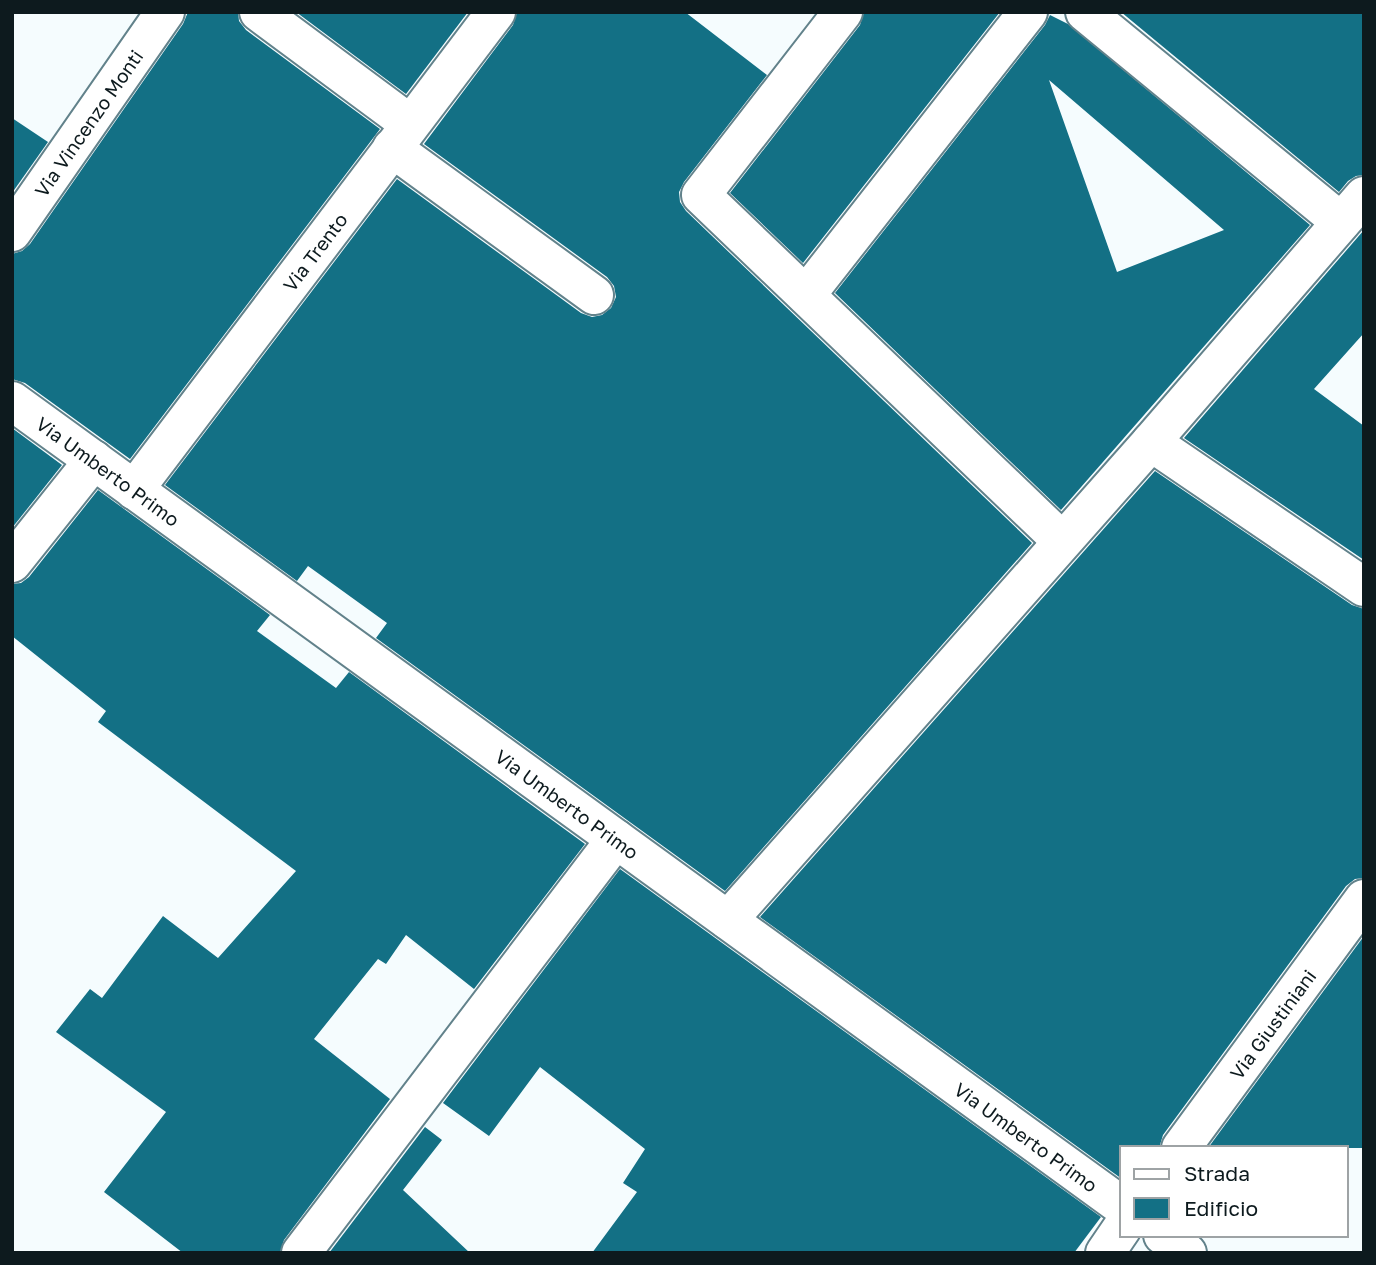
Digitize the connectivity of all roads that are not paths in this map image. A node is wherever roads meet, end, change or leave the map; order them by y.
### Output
1 (165, 12) edge
2 (260, 12) edge
3 (496, 12) edge
4 (843, 12) edge
5 (1028, 12) edge
6 (1085, 12) edge
7 (401, 136) junction
8 (1352, 209) edge
9 (12, 232) edge
10 (594, 295) dead end
11 (806, 295) junction
12 (12, 401) edge
13 (1150, 442) junction
14 (94, 460) junction
15 (134, 489) junction
16 (1062, 541) junction
17 (12, 562) edge
18 (1364, 587) edge
19 (616, 839) junction
20 (1364, 899) edge
21 (728, 920) junction
22 (1182, 1146) edge
23 (1120, 1205) edge
24 (1120, 1231) edge
25 (1166, 1237) edge
26 (301, 1253) edge
27 (1105, 1253) edge
28 (1187, 1253) edge

1 - 9 street, Via Vincenzo Monti
2 - 7 street
3 - 7 street, Via Trento
4 - 11 street
5 - 11 street
6 - 8 street
7 - 10 street
7 - 15 street, Via Trento
8 - 13 street
11 - 16 street
12 - 14 street, Via Umberto Primo
13 - 16 street
13 - 18 street
14 - 15 street, Via Umberto Primo
14 - 17 street
15 - 19 street, Via Umberto Primo
16 - 21 street
19 - 21 street, Via Umberto Primo
19 - 26 street
20 - 22 street, Via Giustiniani
21 - 23 street, Via Umberto Primo
24 - 27 street
25 - 28 street

